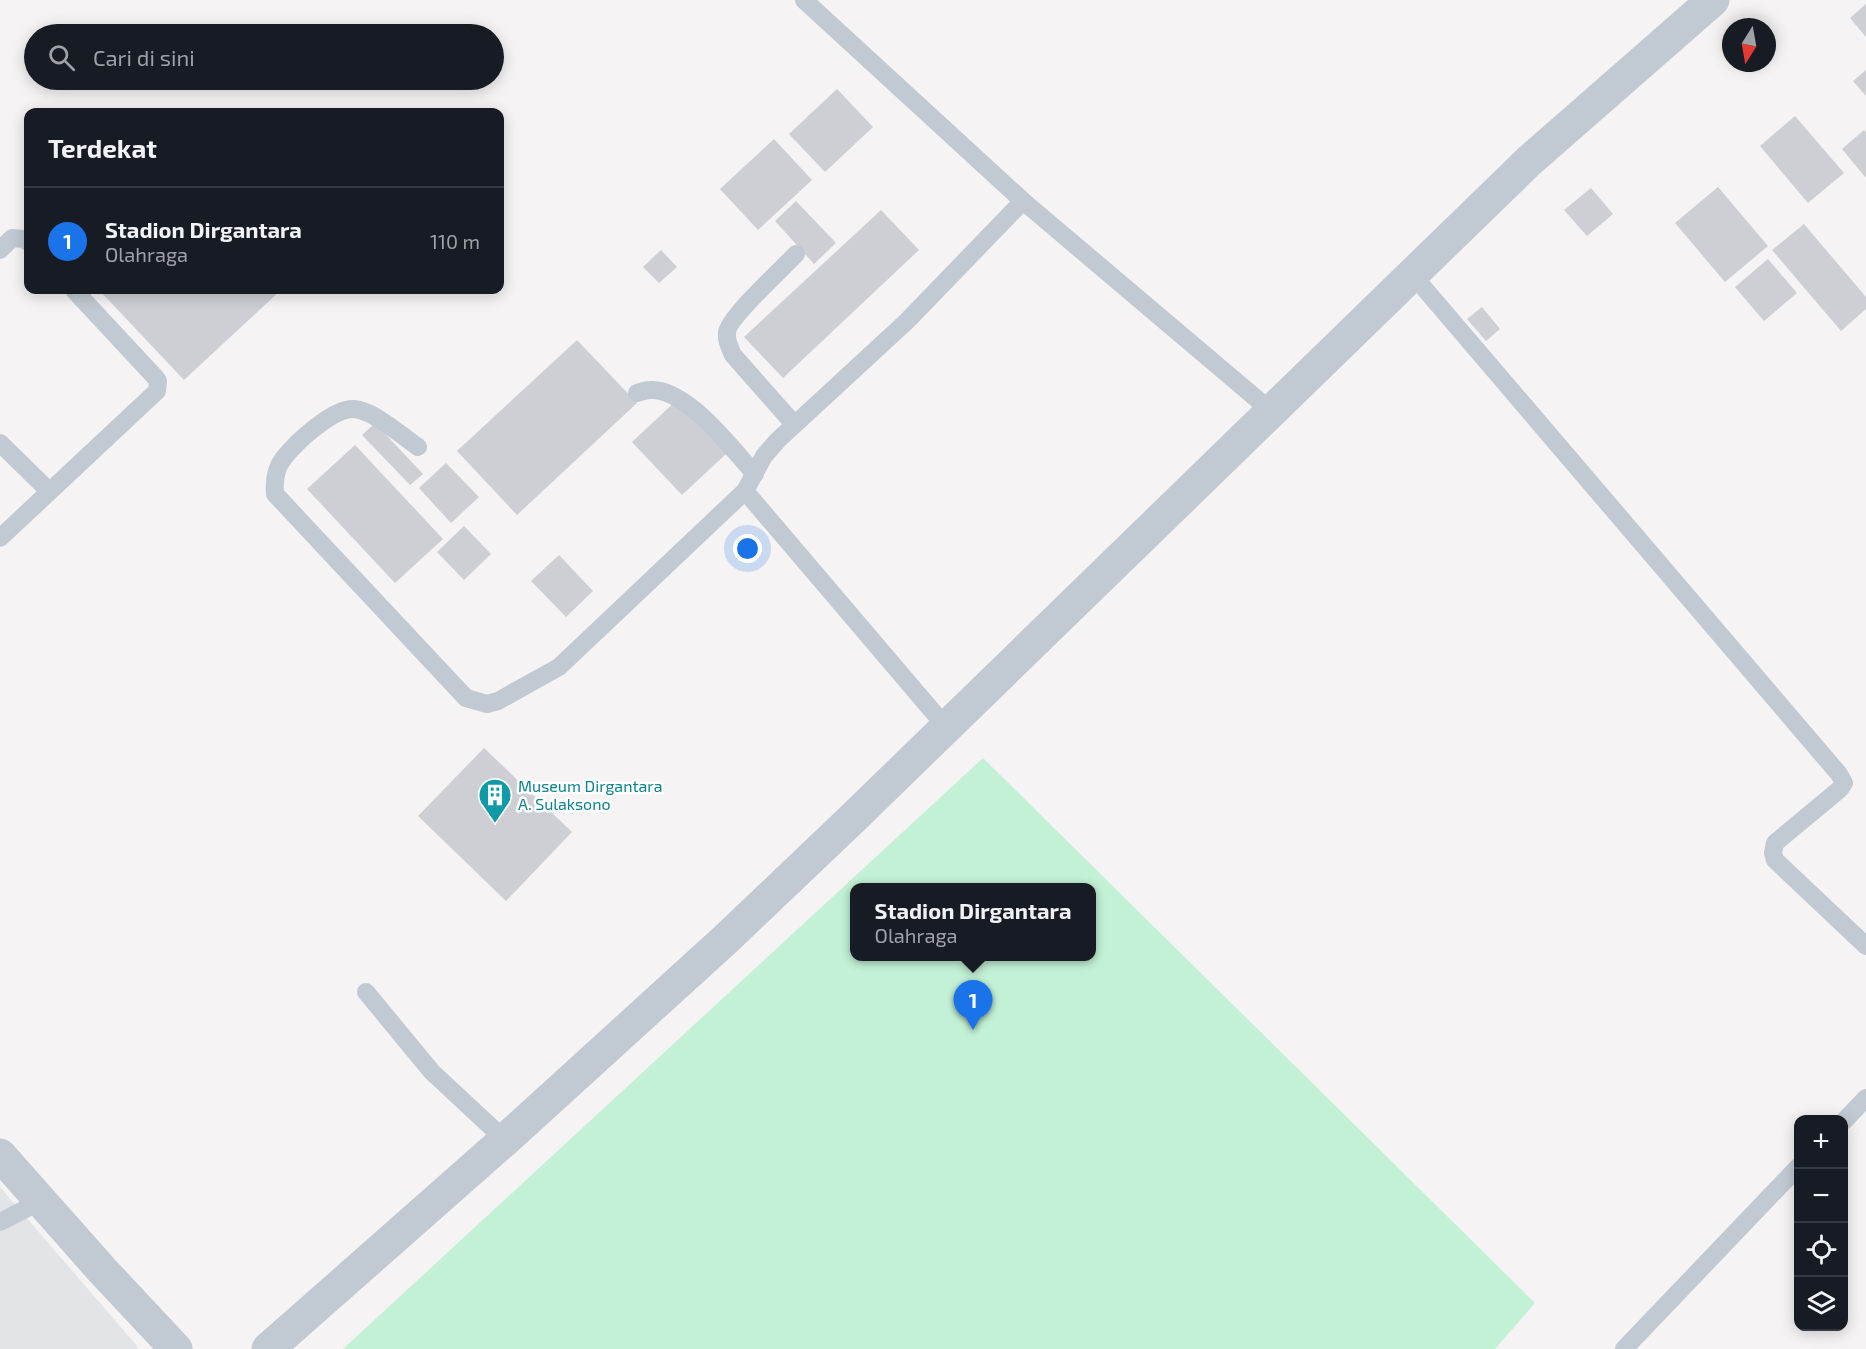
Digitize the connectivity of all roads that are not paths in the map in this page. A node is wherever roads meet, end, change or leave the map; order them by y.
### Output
1 (804, 0) edge
2 (1713, 0) edge
3 (1023, 201) junction
4 (24, 239) edge
5 (0, 250) edge
6 (796, 254) dead end
7 (1412, 274) junction
8 (78, 294) edge
9 (637, 393) dead end
10 (1271, 411) junction
11 (794, 424) junction
12 (0, 443) edge
13 (418, 447) dead end
14 (754, 474) junction
15 (48, 491) junction
16 (745, 491) junction
17 (0, 538) edge
18 (946, 727) junction
19 (1866, 946) edge
20 (366, 992) dead end
21 (1866, 1098) edge
22 (1848, 1117) edge
23 (505, 1140) junction
24 (0, 1155) edge
25 (1796, 1169) edge
26 (41, 1201) junction
27 (0, 1222) edge
28 (176, 1349) edge
29 (268, 1349) edge
30 (1624, 1349) edge

1 - 3 lane
2 - 7 street
3 - 10 lane
3 - 11 lane
4 - 5 lane
6 - 11 lane
7 - 10 street
7 - 19 lane
8 - 15 lane
9 - 14 lane
10 - 18 street
11 - 14 lane
12 - 15 lane
13 - 16 lane
14 - 16 lane
15 - 17 lane
16 - 18 lane
18 - 23 street
20 - 23 lane
21 - 22 lane
23 - 29 street
24 - 26 street
25 - 30 lane
26 - 27 lane
26 - 28 street

